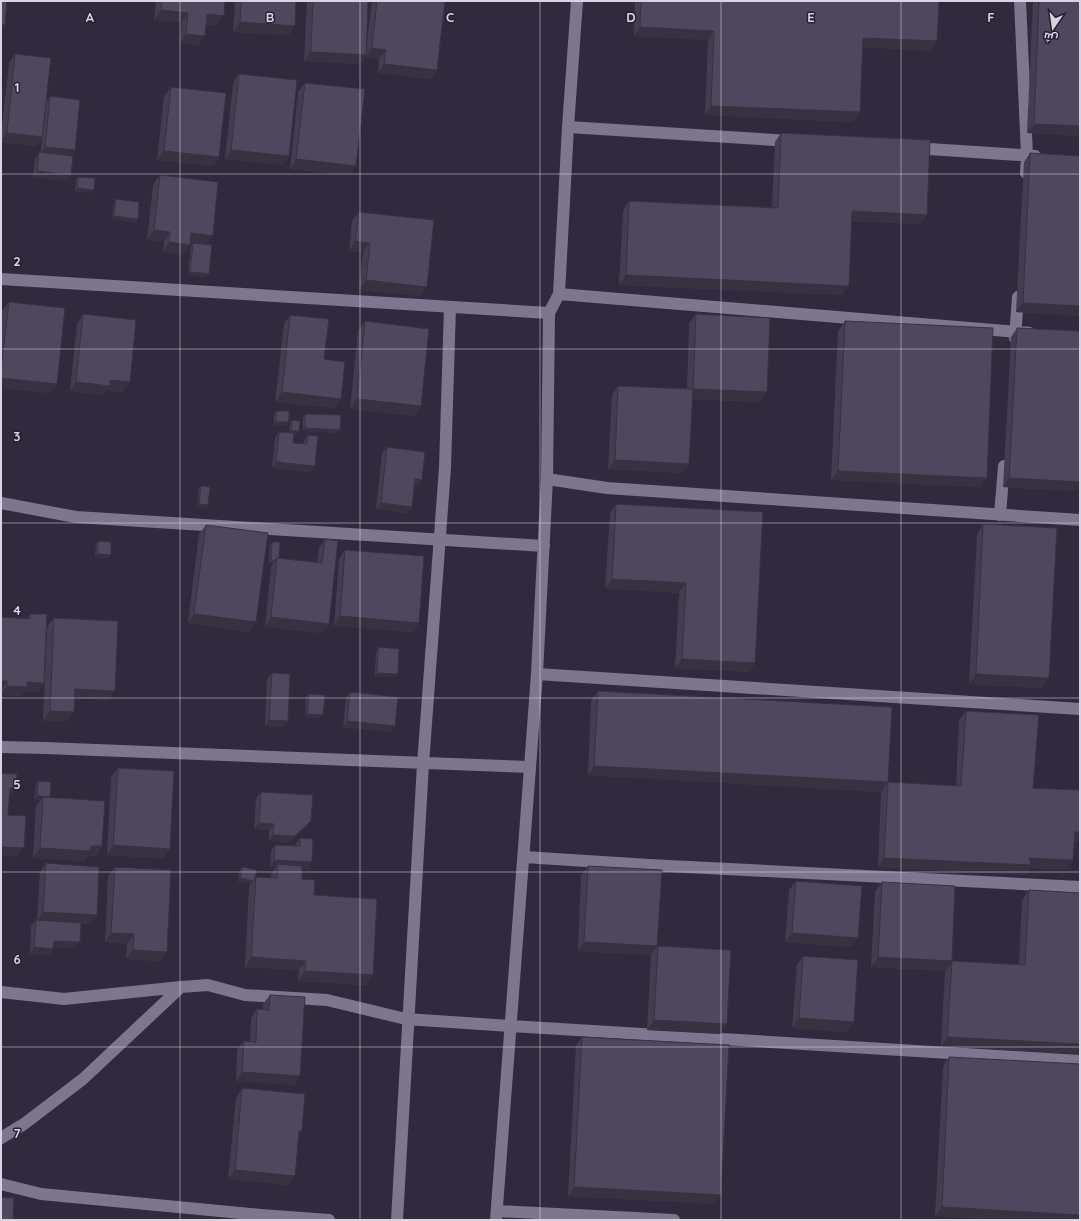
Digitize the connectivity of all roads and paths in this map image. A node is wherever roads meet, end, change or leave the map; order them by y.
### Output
1 (577, 1) edge
2 (1020, 1) edge
3 (568, 127) junction
4 (806, 142) edge
5 (901, 148) edge
6 (1027, 156) junction
7 (1050, 157) edge
8 (1025, 186) dead end
9 (1, 279) edge
10 (1019, 286) dead end
11 (559, 294) junction
12 (450, 307) junction
13 (549, 313) junction
14 (1016, 332) junction
15 (1044, 333) edge
16 (1014, 348) edge
17 (1006, 451) dead end
18 (548, 479) junction
19 (1, 503) edge
20 (1000, 515) junction
21 (1080, 520) edge
22 (440, 539) junction
23 (544, 546) junction
24 (537, 674) junction
25 (1080, 709) edge
26 (1, 747) edge
27 (423, 764) junction
28 (530, 767) junction
29 (524, 857) junction
30 (1080, 887) edge
31 (181, 986) junction
32 (1, 992) edge
33 (408, 1019) junction
34 (511, 1026) junction
35 (1080, 1061) edge
36 (1, 1138) edge
37 (1, 1184) edge
38 (496, 1216) edge
39 (329, 1220) edge
40 (397, 1220) edge
41 (674, 1220) edge

1 - 3 street
2 - 6 street
3 - 4 street
3 - 11 street
5 - 6 street
6 - 7 street
6 - 8 street
9 - 12 street
10 - 14 street
11 - 13 street
11 - 14 street
12 - 13 street
12 - 22 street
13 - 18 street
14 - 15 street
14 - 16 street
17 - 20 street
18 - 20 street
18 - 23 street
19 - 22 street
20 - 21 street
22 - 23 street
22 - 27 street
23 - 24 street
24 - 25 street
24 - 28 street
26 - 27 street
27 - 28 street
27 - 33 street
28 - 29 street
29 - 30 street
29 - 34 street
31 - 32 street
31 - 33 street
31 - 36 street
33 - 34 street
33 - 40 street
34 - 35 street
34 - 38 street
37 - 39 street
38 - 41 street

